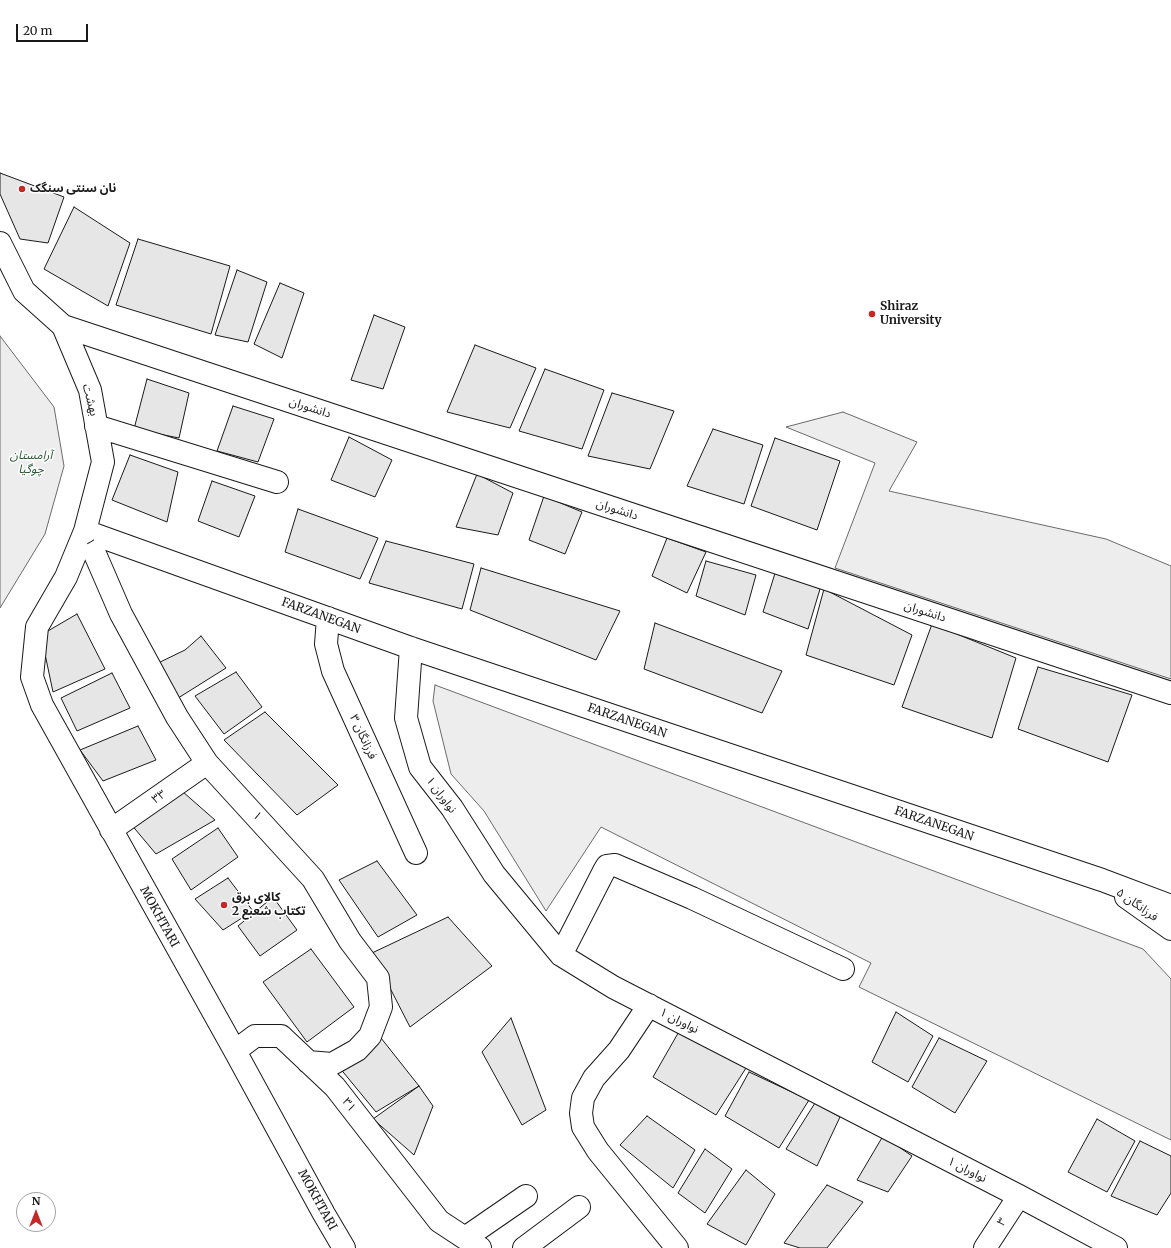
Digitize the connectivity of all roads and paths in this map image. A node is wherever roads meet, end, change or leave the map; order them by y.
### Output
1 (0, 243) edge
2 (63, 326) junction
3 (96, 426) junction
4 (277, 482) dead end
5 (85, 532) junction
6 (66, 577) joint
7 (328, 618) junction
8 (410, 648) junction
9 (1171, 693) edge
10 (207, 763) junction
11 (111, 830) junction
12 (416, 853) dead end
13 (1102, 880) junction
14 (1171, 906) edge
15 (1171, 929) edge
16 (561, 955) junction
17 (843, 969) dead end
18 (649, 1005) junction
19 (235, 1051) junction
20 (308, 1062) junction
21 (526, 1196) dead end
22 (1019, 1196) junction
23 (579, 1207) dead end
24 (1083, 1240) edge
25 (473, 1243) edge
26 (344, 1248) edge
27 (524, 1248) edge
28 (677, 1248) edge
29 (985, 1248) edge
30 (1116, 1248) edge

1 - 2 street, بهشت
2 - 3 street, بهشت
2 - 9 street, دانشوران
3 - 4 street
3 - 5 street, بهشت
5 - 6 street, بهشت
5 - 7 street, FARZANEGAN
5 - 10 street, ۱
6 - 11 street, MOKHTARI
7 - 8 street, FARZANEGAN
7 - 12 street, فرزانگان ۳
8 - 13 street, FARZANEGAN
8 - 16 street, نواوران ۱
10 - 11 street, ۳۳
10 - 20 street, ۱
11 - 19 street, MOKHTARI
13 - 14 street, FARZANEGAN
13 - 15 street, فرزانگان ۵
16 - 17 street
16 - 18 street, نواوران ۱
18 - 22 street, نواوران ۱
18 - 28 street
19 - 20 street, ۳۱
19 - 26 street, MOKHTARI
20 - 25 street, ۳۱
21 - 25 street
22 - 24 street, نواوران ۱
22 - 29 street, ۳
23 - 27 street
24 - 30 street, نواوران ۱

